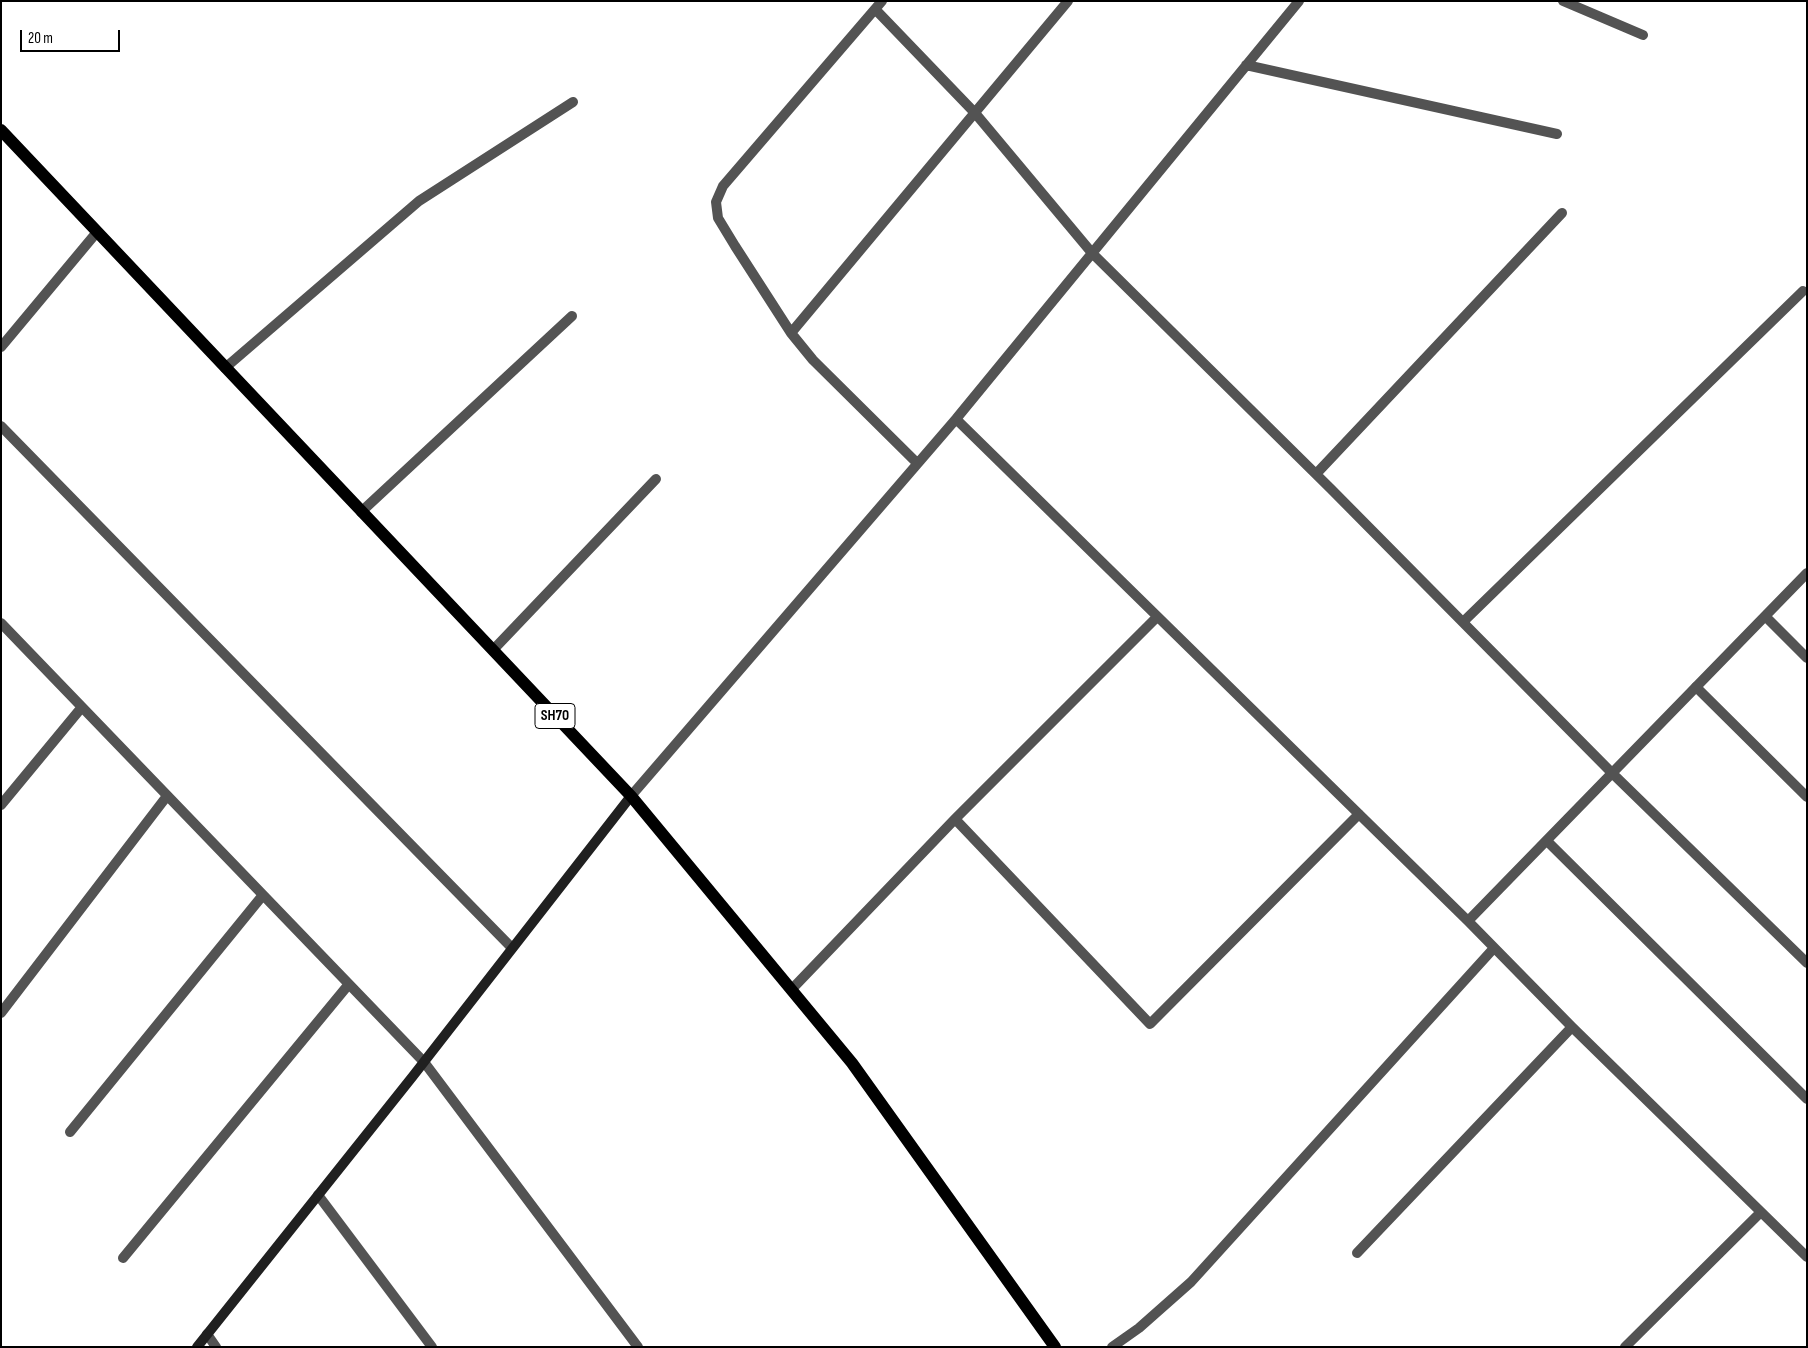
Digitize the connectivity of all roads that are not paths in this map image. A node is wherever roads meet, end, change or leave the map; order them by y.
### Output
1 (1068, 1) edge
2 (1298, 1) edge
3 (1563, 1) edge
4 (878, 5) edge
5 (1643, 36) dead end
6 (1246, 65) junction
7 (573, 102) dead end
8 (975, 113) junction
9 (1, 130) edge
10 (1556, 134) dead end
11 (1562, 213) dead end
12 (96, 232) junction
13 (1092, 253) junction
14 (1803, 291) dead end
15 (572, 316) dead end
16 (791, 333) junction
17 (1, 347) edge
18 (225, 368) junction
19 (956, 419) junction
20 (1, 426) edge
21 (917, 464) junction
22 (1316, 474) junction
23 (656, 479) dead end
24 (361, 512) junction
25 (1807, 573) edge
26 (1157, 616) junction
27 (1765, 616) junction
28 (1463, 622) junction
29 (1, 623) edge
30 (493, 650) junction
31 (1807, 658) edge
32 (1696, 687) junction
33 (82, 707) junction
34 (1612, 773) junction
35 (168, 796) junction
36 (631, 796) junction
37 (1807, 797) edge
38 (1, 805) edge
39 (1359, 814) junction
40 (955, 819) junction
41 (1547, 841) junction
42 (263, 895) junction
43 (1468, 922) junction
44 (512, 948) junction
45 (1494, 948) junction
46 (1807, 963) edge
47 (349, 984) junction
48 (791, 990) junction
49 (1, 1013) edge
50 (1572, 1027) junction
51 (424, 1062) junction
52 (1807, 1099) edge
53 (70, 1132) dead end
54 (318, 1195) junction
55 (1761, 1212) junction
56 (1357, 1253) dead end
57 (1807, 1257) edge
58 (123, 1258) dead end
59 (207, 1334) junction
60 (197, 1347) edge
61 (216, 1347) edge
62 (432, 1347) edge
63 (638, 1347) edge
64 (1055, 1347) edge
65 (1112, 1347) edge
66 (1626, 1347) edge

1 - 8 street
2 - 6 street
3 - 5 street
4 - 8 street
4 - 16 street
6 - 10 street
6 - 13 street
7 - 18 street
8 - 13 street
8 - 16 street
9 - 12 main road, SH70
11 - 22 street
12 - 17 street
12 - 18 main road, SH70
13 - 19 street
13 - 22 street
14 - 28 street
15 - 24 street
16 - 21 street
18 - 24 main road, SH70
19 - 21 street
19 - 26 street
20 - 44 street
21 - 36 street
22 - 28 street
23 - 30 street
24 - 30 main road, SH70
25 - 27 street
26 - 39 street
26 - 40 street
27 - 31 street
27 - 32 street
28 - 34 street
29 - 33 street
30 - 36 main road, SH70
32 - 34 street
32 - 37 street
33 - 35 street
33 - 38 street
34 - 41 street
34 - 46 street
35 - 42 street
35 - 49 street
36 - 44 street
36 - 48 main road, SH70
39 - 40 street
39 - 43 street
40 - 48 street
41 - 43 street
41 - 52 street
42 - 47 street
42 - 53 street
43 - 45 street
44 - 51 street
45 - 50 street
45 - 65 street
47 - 51 street
47 - 58 street
48 - 64 main road, SH70
50 - 55 street
50 - 56 street
51 - 54 street
51 - 63 street
54 - 59 street
54 - 62 street
55 - 57 street
55 - 66 street
59 - 60 street
59 - 61 street

